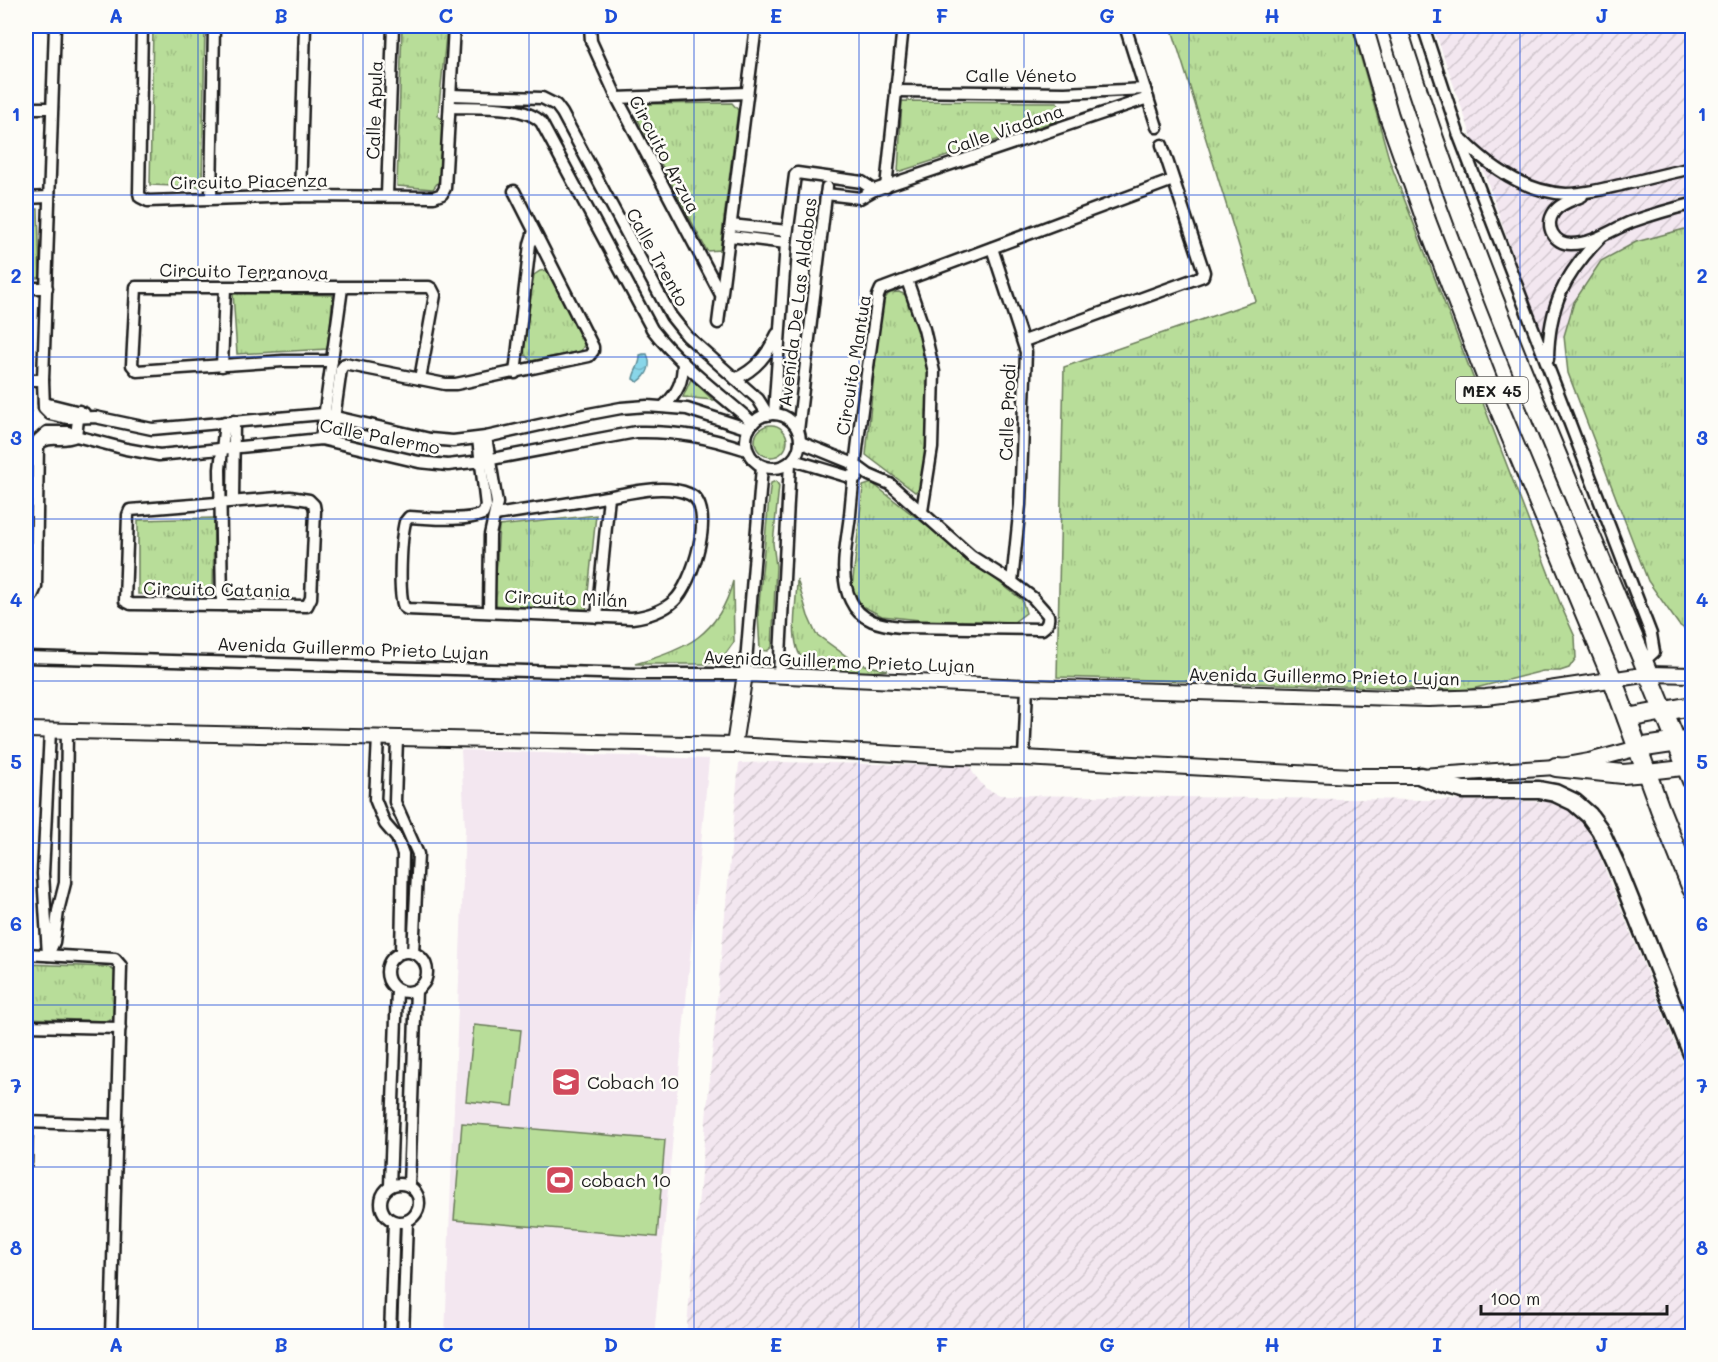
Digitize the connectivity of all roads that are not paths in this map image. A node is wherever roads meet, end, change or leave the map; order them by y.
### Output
1 (55, 26) edge
2 (142, 26) edge
3 (214, 26) edge
4 (305, 26) edge
5 (393, 26) edge
6 (454, 26) edge
7 (590, 26) edge
8 (756, 26) edge
9 (903, 26) edge
10 (1125, 26) edge
11 (1363, 26) edge
12 (1397, 26) edge
13 (1423, 26) edge
14 (896, 91) junction
15 (747, 93) junction
16 (1146, 93) junction
17 (617, 98) junction
18 (451, 101) junction
19 (26, 108) edge
20 (52, 108) junction
21 (1157, 127) dead end
22 (1459, 136) junction
23 (1162, 146) dead end
24 (1692, 168) edge
25 (828, 177) junction
26 (1173, 180) junction
27 (886, 187) junction
28 (874, 190) junction
29 (514, 191) dead end
30 (1590, 192) junction
31 (826, 194) junction
32 (387, 195) junction
33 (300, 196) junction
34 (48, 197) junction
35 (26, 198) edge
36 (211, 198) junction
37 (1692, 204) edge
38 (731, 225) junction
39 (534, 231) junction
40 (787, 231) junction
41 (729, 236) junction
42 (1601, 237) junction
43 (786, 243) junction
44 (992, 248) junction
45 (907, 280) junction
46 (26, 288) edge
47 (47, 288) junction
48 (225, 288) junction
49 (342, 288) junction
50 (721, 294) junction
51 (718, 323) dead end
52 (780, 328) junction
53 (1024, 341) junction
54 (332, 361) junction
55 (683, 362) junction
56 (1548, 364) junction
57 (222, 366) junction
58 (515, 373) junction
59 (420, 379) junction
60 (735, 379) junction
61 (26, 380) edge
62 (43, 380) junction
63 (664, 406) junction
64 (79, 414) junction
65 (329, 415) junction
66 (771, 415) junction
67 (230, 422) junction
68 (751, 426) junction
69 (76, 436) junction
70 (799, 436) junction
71 (482, 438) junction
72 (326, 440) junction
73 (227, 448) junction
74 (747, 450) junction
75 (485, 460) junction
76 (791, 461) junction
77 (854, 464) junction
78 (762, 467) junction
79 (869, 475) junction
80 (853, 478) junction
81 (609, 497) junction
82 (228, 502) junction
83 (26, 508) edge
84 (37, 508) junction
85 (922, 512) junction
86 (495, 515) junction
87 (1012, 582) junction
88 (26, 598) edge
89 (222, 605) junction
90 (489, 611) junction
91 (597, 617) junction
92 (26, 657) edge
93 (1647, 668) junction
94 (745, 674) junction
95 (1692, 675) edge
96 (779, 676) junction
97 (1612, 678) junction
98 (1027, 687) junction
99 (1692, 706) edge
100 (1664, 711) junction
101 (1627, 718) junction
102 (26, 730) edge
103 (50, 731) junction
104 (67, 731) junction
105 (378, 737) junction
106 (397, 738) junction
107 (1684, 740) edge
108 (734, 745) junction
109 (1638, 748) junction
110 (1024, 758) junction
111 (1556, 767) junction
112 (1691, 771) edge
113 (1647, 772) junction
114 (1421, 776) junction
115 (46, 804) junction
116 (66, 804) junction
117 (44, 851) junction
118 (65, 851) junction
119 (1692, 889) edge
120 (400, 953) junction
121 (413, 953) junction
122 (26, 954) edge
123 (48, 956) junction
124 (397, 990) junction
125 (416, 990) junction
126 (26, 1026) edge
127 (120, 1028) junction
128 (1692, 1054) edge
129 (26, 1122) edge
130 (117, 1125) junction
131 (26, 1163) edge
132 (390, 1186) junction
133 (409, 1186) junction
134 (406, 1221) junction
135 (394, 1222) junction
136 (111, 1336) edge
137 (390, 1336) edge
138 (403, 1336) edge

1 - 20 street
2 - 36 street, Circuito Piacenza
3 - 36 street
4 - 33 street
5 - 32 street, Calle Apula
6 - 18 street, Circuito Piacenza
7 - 17 street, Circuito Arzua
8 - 15 street
9 - 14 street
10 - 16 street
11 - 97 main road, MEX 45
12 - 93 main road, MEX 45
13 - 22 street
14 - 16 street, Calle Véneto
14 - 27 street
15 - 17 street
15 - 38 street
16 - 21 street
16 - 27 street, Calle Viadana
17 - 50 street, Circuito Arzua
18 - 32 street, Circuito Piacenza
18 - 55 street
18 - 60 street, Calle Trento
19 - 20 street
20 - 34 street
22 - 30 street
22 - 56 street
23 - 26 street
24 - 30 street
25 - 28 street
25 - 31 street, Avenida De Las Aldabas
25 - 40 street, Avenida De Las Aldabas
26 - 44 street, Circuito Mantua
26 - 53 street
27 - 28 street, Calle Viadana
28 - 31 street, Calle Viadana
29 - 39 street
30 - 42 street
31 - 70 street, Avenida De Las Aldabas
32 - 33 street, Circuito Piacenza
33 - 36 street, Circuito Piacenza
34 - 35 street
34 - 47 street
37 - 42 street
38 - 40 street
38 - 41 street
39 - 58 street
39 - 58 street
40 - 43 street, Avenida De Las Aldabas
41 - 43 street
41 - 50 street
42 - 56 street
43 - 52 street, Avenida De Las Aldabas
44 - 45 street, Circuito Mantua
44 - 53 street, Calle Prodi
45 - 77 street, Circuito Mantua
45 - 85 street
46 - 47 street
47 - 62 street
48 - 49 street, Circuito Terranova
48 - 57 street
48 - 57 street, Circuito Terranova
49 - 54 street
49 - 59 street, Circuito Terranova
50 - 51 street
52 - 60 street
52 - 66 street, Avenida De Las Aldabas
53 - 87 street, Calle Prodi
54 - 57 street, Circuito Terranova
54 - 65 street
55 - 63 street
55 - 68 street
56 - 93 street
58 - 59 street
59 - 65 street
60 - 66 street, Calle Trento
61 - 62 street
62 - 64 street, Calle Palermo
63 - 68 street, Calle Palermo
63 - 71 street, Calle Palermo
64 - 67 street, Calle Palermo
64 - 69 street
65 - 67 street, Calle Palermo
65 - 71 street, Calle Palermo
65 - 72 street
66 - 68 street
66 - 70 street
67 - 73 street
68 - 74 street
69 - 73 street, Calle Palermo
69 - 84 street, Calle Palermo
70 - 76 street
70 - 77 street
71 - 75 street
72 - 73 street, Calle Palermo
72 - 75 street, Calle Palermo
73 - 82 street
74 - 75 street, Calle Palermo
74 - 78 street
75 - 86 street
75 - 90 street, Circuito Milán
76 - 78 street
76 - 80 street
76 - 96 street
77 - 79 street
77 - 80 street, Circuito Mantua
78 - 94 street
79 - 80 street
79 - 85 street
80 - 87 street, Circuito Mantua
81 - 86 street, Circuito Milán
81 - 91 street
81 - 91 street, Circuito Milán
82 - 89 street
82 - 89 street, Circuito Catania
82 - 89 street, Circuito Catania
83 - 84 street
84 - 88 street
85 - 87 street
86 - 90 street
90 - 91 street, Circuito Milán
92 - 94 street, Avenida Guillermo Prieto Lujan
93 - 95 street, Avenida Guillermo Prieto Lujan
93 - 97 street, Avenida Guillermo Prieto Lujan
93 - 100 main road, MEX 45
94 - 96 street, Avenida Guillermo Prieto Lujan
94 - 108 street
96 - 98 street, Avenida Guillermo Prieto Lujan
97 - 98 street, Avenida Guillermo Prieto Lujan
97 - 101 main road, MEX 45
98 - 110 street
99 - 100 main road
100 - 101 main road
100 - 107 main road, MEX 45
101 - 109 main road, MEX 45
102 - 103 street
103 - 104 street
103 - 115 street
104 - 105 street
104 - 116 street
105 - 106 street
105 - 120 street
106 - 108 street
106 - 121 street
107 - 109 main road
107 - 112 main road, MEX 45
108 - 110 street
109 - 111 street
109 - 113 main road, MEX 45
110 - 114 street
111 - 113 main road
111 - 114 street
112 - 113 street
113 - 119 main road, MEX 45
114 - 128 main road
115 - 116 street
115 - 117 street
116 - 118 street
117 - 118 street
117 - 123 street
118 - 123 street
120 - 121 street
120 - 124 street
121 - 125 street
122 - 123 street
123 - 127 street
124 - 125 street
124 - 132 street
125 - 133 street
126 - 127 street
127 - 130 street
129 - 130 street
129 - 131 street
130 - 136 street
132 - 133 street
132 - 135 street
133 - 134 street
134 - 135 street
134 - 138 street
135 - 137 street

